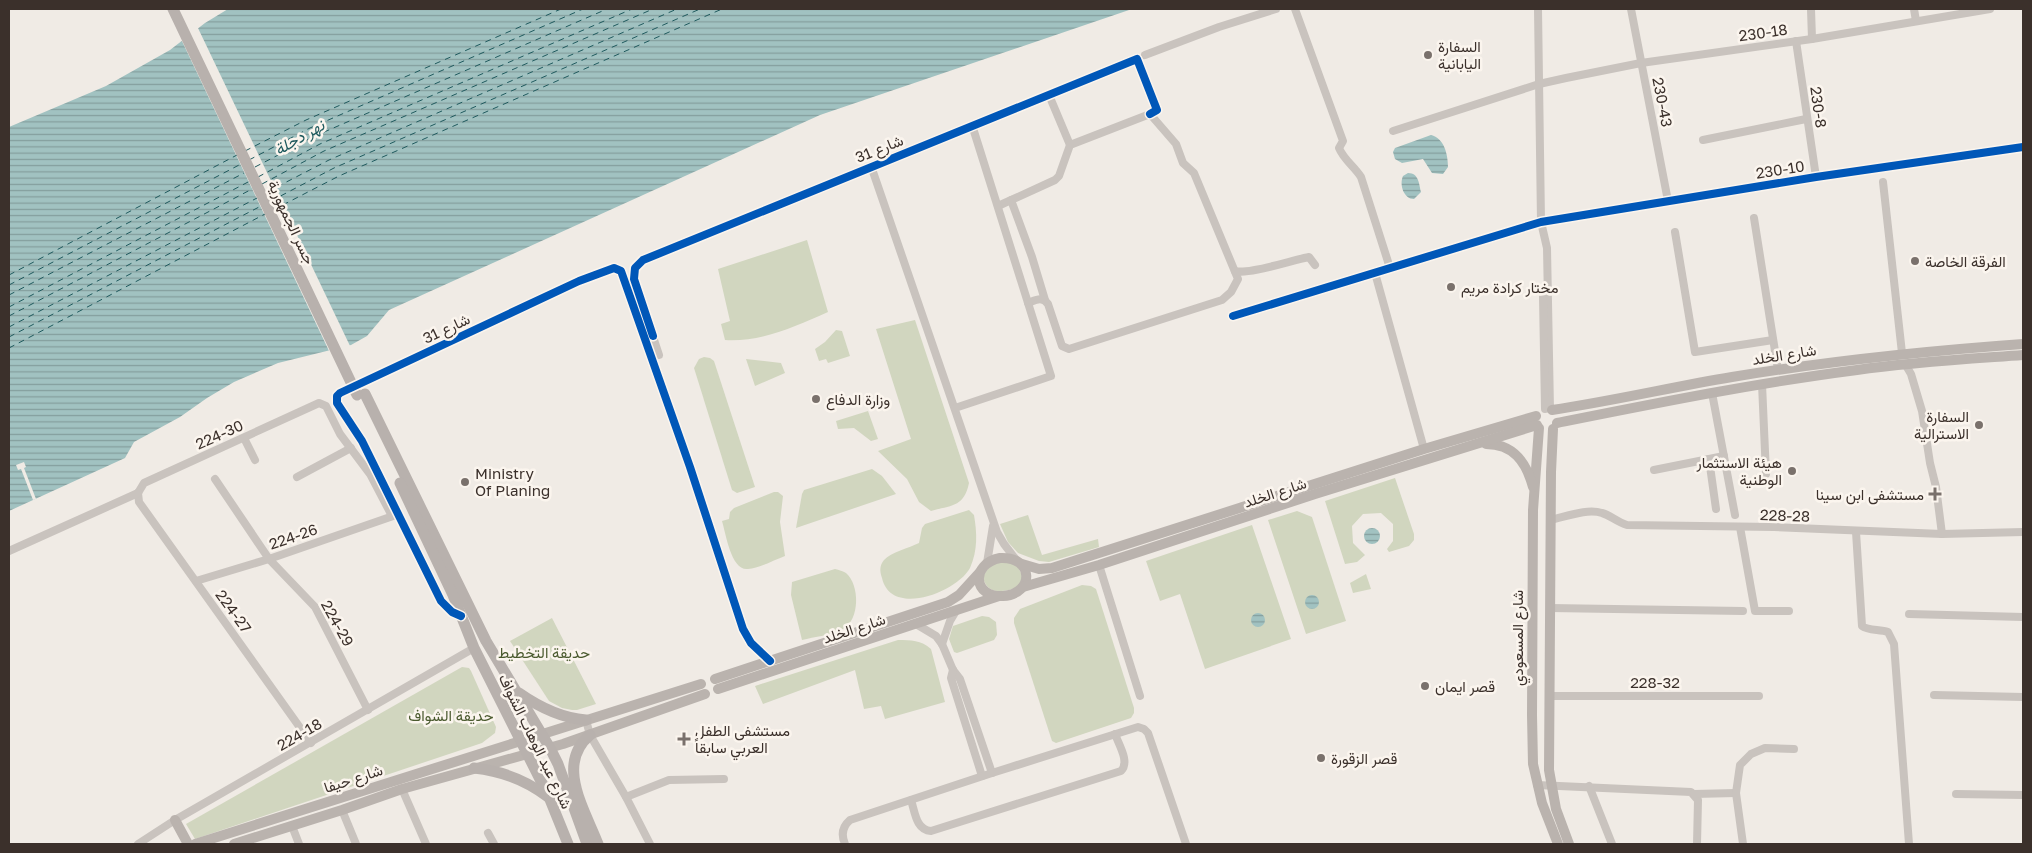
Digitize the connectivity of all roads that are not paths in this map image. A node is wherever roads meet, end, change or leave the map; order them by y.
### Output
1 (173, 9) edge
2 (181, 9) edge
3 (1276, 9) edge
4 (1295, 9) edge
5 (1538, 9) edge
6 (1631, 9) edge
7 (1811, 9) edge
8 (1914, 9) edge
9 (1990, 9) edge
10 (1916, 21) junction
11 (1812, 39) junction
12 (1796, 41) junction
13 (1141, 57) junction
14 (1641, 64) junction
15 (1539, 84) junction
16 (1049, 95) junction
17 (1150, 114) junction
18 (1806, 119) junction
19 (972, 126) junction
20 (1393, 131) dead end
21 (1703, 140) dead end
22 (1070, 145) junction
23 (2023, 147) edge
24 (872, 166) junction
25 (1816, 177) junction
26 (1883, 182) dead end
27 (1011, 200) junction
28 (1668, 201) junction
29 (998, 206) junction
30 (1754, 218) dead end
31 (1541, 222) junction
32 (1675, 232) dead end
33 (1315, 265) dead end
34 (1390, 268) junction
35 (1235, 271) junction
36 (1375, 273) junction
37 (1044, 300) junction
38 (1028, 303) junction
39 (1233, 316) dead end
40 (1773, 340) junction
41 (2023, 344) edge
42 (659, 355) dead end
43 (2023, 355) edge
44 (1904, 359) junction
45 (1778, 370) junction
46 (1762, 384) junction
47 (1712, 393) junction
48 (361, 394) junction
49 (955, 408) junction
50 (1549, 410) junction
51 (1538, 423) junction
52 (1555, 426) junction
53 (244, 438) junction
54 (1480, 444) junction
55 (351, 448) junction
56 (1424, 449) junction
57 (1724, 456) junction
58 (1710, 459) junction
59 (255, 460) dead end
60 (1654, 470) dead end
61 (1766, 474) dead end
62 (297, 477) dead end
63 (215, 479) dead end
64 (138, 493) junction
65 (1535, 494) junction
66 (1716, 509) dead end
67 (395, 515) junction
68 (1735, 515) dead end
69 (993, 519) junction
70 (1550, 520) junction
71 (1740, 527) junction
72 (1856, 532) junction
73 (2023, 532) edge
74 (1942, 534) junction
75 (9, 551) edge
76 (269, 559) junction
77 (987, 563) junction
78 (1019, 563) junction
79 (1099, 565) junction
80 (980, 572) junction
81 (196, 581) junction
82 (1023, 587) junction
83 (457, 593) junction
84 (999, 596) junction
85 (1550, 608) junction
86 (956, 611) junction
87 (1743, 611) dead end
88 (1789, 611) dead end
89 (1909, 614) dead end
90 (462, 616) junction
91 (2023, 617) edge
92 (916, 624) junction
93 (862, 635) junction
94 (942, 644) junction
95 (474, 648) junction
96 (770, 661) junction
97 (952, 670) junction
98 (701, 684) dead end
99 (514, 690) junction
100 (705, 694) dead end
101 (1140, 696) dead end
102 (1550, 696) junction
103 (1759, 696) dead end
104 (1934, 696) dead end
105 (2023, 697) edge
106 (368, 710) junction
107 (586, 720) junction
108 (543, 734) junction
109 (1115, 734) junction
110 (590, 735) junction
111 (521, 741) junction
112 (311, 743) junction
113 (550, 748) junction
114 (1794, 749) dead end
115 (527, 753) junction
116 (474, 768) junction
117 (992, 773) junction
118 (982, 776) junction
119 (724, 779) dead end
120 (1550, 784) junction
121 (1538, 785) junction
122 (1589, 786) junction
123 (402, 789) junction
124 (1736, 793) junction
125 (1694, 794) junction
126 (1956, 794) dead end
127 (2023, 795) edge
128 (549, 797) junction
129 (626, 797) junction
130 (911, 800) junction
131 (342, 810) junction
132 (175, 820) junction
133 (292, 826) junction
134 (488, 833) dead end
135 (138, 844) edge
136 (188, 844) edge
137 (195, 844) edge
138 (238, 844) edge
139 (299, 844) edge
140 (356, 844) edge
141 (426, 844) edge
142 (494, 844) edge
143 (568, 844) edge
144 (587, 844) edge
145 (598, 844) edge
146 (650, 844) edge
147 (845, 844) edge
148 (1186, 844) edge
149 (1558, 844) edge
150 (1569, 844) edge
151 (1612, 844) edge
152 (1697, 844) edge
153 (1743, 844) edge
154 (1909, 844) edge

1 - 48 main road, جسر الجمهورية, bridge
2 - 48 main road, جسر الجمهورية
3 - 13 street, شارع 31
4 - 34 street
5 - 15 street
6 - 14 street, 230-43
7 - 11 street
8 - 10 street
9 - 10 street, 230-18
10 - 11 street, 230-18
11 - 12 street, 230-18
12 - 14 street, 230-18
12 - 18 street, 230-8
13 - 16 street, شارع 31
13 - 17 street
14 - 15 street, 230-18
14 - 28 street, 230-43
15 - 20 street, 230-18
15 - 31 street
16 - 19 street, شارع 31
16 - 22 street
17 - 22 street
17 - 35 street
18 - 21 street
18 - 25 street, 230-8
19 - 24 street, شارع 31
19 - 29 street
22 - 27 street
23 - 25 street, 230-10
24 - 42 street, شارع 31
24 - 49 street
25 - 28 street, 230-10
26 - 44 street
27 - 29 street
27 - 37 street
28 - 31 street, 230-10
29 - 38 street
30 - 40 street
31 - 34 street, 230-10
31 - 50 street
32 - 40 street
33 - 35 street
34 - 36 street, 230-10
35 - 37 street
36 - 39 street, 230-10
36 - 56 street
37 - 38 street
38 - 49 street
40 - 45 street
41 - 44 main road, شارع الخلد
43 - 44 main road, شارع الخلد
44 - 45 main road, شارع الخلد
44 - 46 main road, شارع الخلد
44 - 74 street
45 - 50 main road, شارع الخلد
46 - 47 main road, شارع الخلد
46 - 61 street
47 - 52 main road, شارع الخلد
47 - 57 street
48 - 83 main road, جسر الجمهورية
49 - 69 street
50 - 51 main road
50 - 52 main road
51 - 52 main road
51 - 54 main road, شارع الخلد
51 - 56 main road, شارع الخلد
51 - 65 main road, شارع المسعودي
52 - 70 main road
53 - 55 street, 224-30
53 - 59 street
53 - 64 street, 224-30
54 - 65 main road
54 - 79 main road, شارع الخلد
55 - 62 street
55 - 67 street
56 - 78 main road, شارع الخلد
57 - 58 street
57 - 68 street
58 - 60 street
58 - 66 street
63 - 76 street, 224-29
64 - 75 street, 224-30
64 - 81 street, 224-27
65 - 121 main road, شارع المسعودي
67 - 76 street, 224-26
67 - 90 street
67 - 96 street, شارع 31
69 - 77 street
69 - 78 street
70 - 71 street, 228-28
70 - 85 main road
71 - 72 street, 228-28
71 - 88 street
72 - 74 street, 228-28
72 - 154 street
73 - 74 street, 228-28
76 - 81 street, 224-26
76 - 106 street, 224-29
77 - 78 main road
77 - 80 main road
78 - 82 main road
79 - 82 main road, شارع الخلد
79 - 101 street
80 - 84 main road
80 - 93 main road, شارع الخلد
81 - 112 street, 224-27
82 - 84 main road
83 - 90 main road, شارع عبد الوهاب الشواف
83 - 99 main road, شارع عبد الوهاب الشواف
84 - 86 main road, شارع الخلد
85 - 87 street
85 - 102 main road
86 - 92 main road, شارع الخلد
86 - 94 street
89 - 91 street
90 - 95 main road, شارع عبد الوهاب الشواف
92 - 93 main road, شارع الخلد
92 - 94 street
93 - 96 main road, شارع الخلد
93 - 96 main road, شارع الخلد
94 - 97 street
95 - 106 street, 224-18
95 - 111 main road, شارع عبد الوهاب الشواف
97 - 117 street
97 - 118 street
98 - 107 main road
99 - 107 main road
99 - 108 main road, شارع عبد الوهاب الشواف
100 - 110 main road
102 - 103 street, 228-32
102 - 120 main road
104 - 105 street
106 - 112 street, 224-18
107 - 108 main road
107 - 110 street
108 - 111 main road
108 - 113 main road, شارع عبد الوهاب الشواف
109 - 117 street
109 - 130 street
109 - 148 street
110 - 113 main road
110 - 129 street
110 - 145 main road
111 - 115 main road, شارع عبد الوهاب الشواف
111 - 137 main road, شارع حيفا
112 - 132 street, 224-18
113 - 115 main road
113 - 144 main road, شارع عبد الوهاب الشواف
114 - 124 street
115 - 116 main road, شارع حيفا
115 - 128 main road, شارع عبد الوهاب الشواف
116 - 123 main road, شارع حيفا
116 - 128 main road
117 - 118 street
118 - 130 street
119 - 129 street
120 - 121 street
120 - 122 street
120 - 150 main road
121 - 149 main road, شارع المسعودي
122 - 125 street
122 - 151 street
123 - 131 main road, شارع حيفا
123 - 141 street
124 - 125 street
124 - 153 street
125 - 152 street
126 - 127 street
128 - 143 main road, شارع عبد الوهاب الشواف
129 - 146 street
130 - 147 street
131 - 133 main road, شارع حيفا
131 - 140 street
132 - 135 street, 224-18
132 - 136 main road
133 - 138 main road, شارع حيفا
133 - 139 street
134 - 142 street

